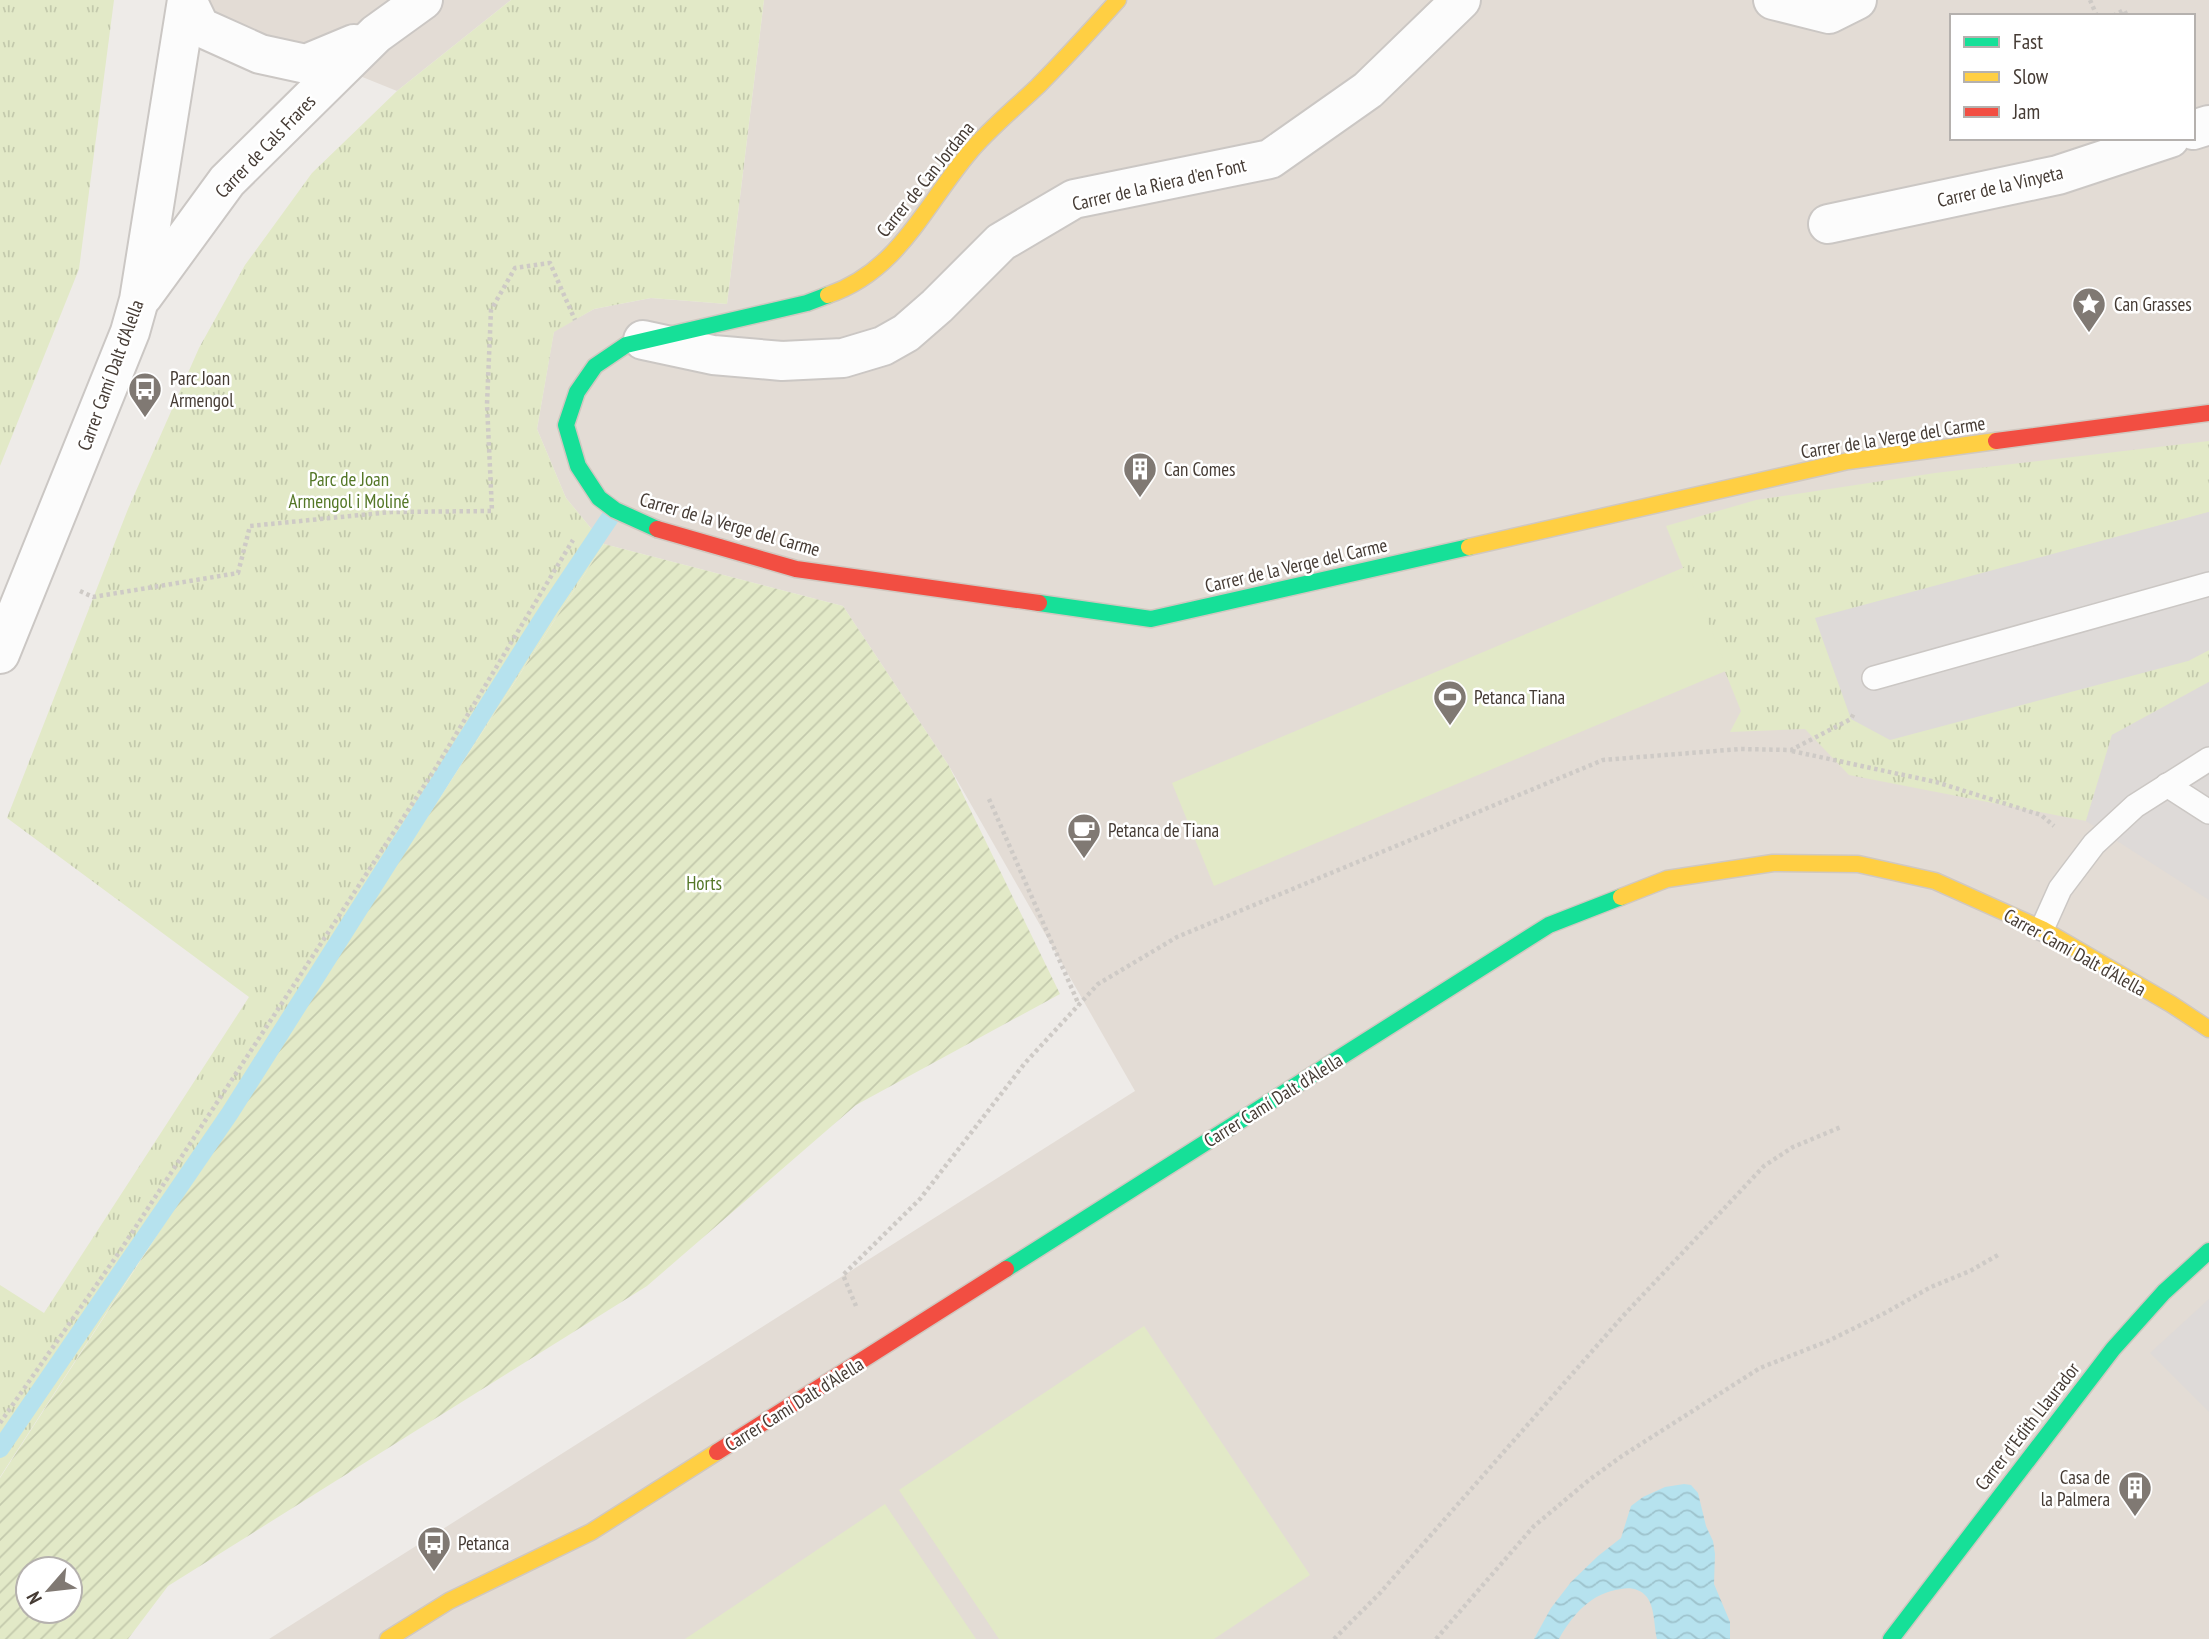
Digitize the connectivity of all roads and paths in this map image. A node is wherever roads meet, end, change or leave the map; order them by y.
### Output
1 (187, 0) edge
2 (422, 0) edge
3 (1118, 0) edge
4 (1461, 0) edge
5 (1773, 0) edge
6 (1857, 0) edge
7 (376, 34) junction
8 (2163, 140) edge
9 (1828, 224) dead end
10 (139, 300) junction
11 (643, 340) junction
12 (595, 366) junction
13 (2209, 413) edge
14 (599, 498) junction
15 (34, 571) junction
16 (2209, 584) edge
17 (0, 654) edge
18 (1874, 678) joint
19 (1791, 750) junction
20 (2209, 759) edge
21 (2166, 785) junction
22 (989, 799) dead end
23 (2209, 812) edge
24 (2088, 852) junction
25 (2042, 929) junction
26 (1079, 1005) junction
27 (2209, 1029) edge
28 (1842, 1128) dead end
29 (2209, 1251) edge
30 (1998, 1255) dead end
31 (876, 1352) junction
32 (0, 1423) edge
33 (388, 1639) edge
34 (1334, 1639) edge
35 (1436, 1639) edge
36 (1891, 1639) edge

1 - 7 street, Carrer de Cals Frares
1 - 10 street, Carrer Camí Dalt d'Alella
2 - 7 street, Carrer de Cals Frares
3 - 11 street, Carrer de Can Jordana
4 - 11 street, Carrer de la Riera d'en Font
5 - 6 street
7 - 10 street, Carrer de Cals Frares
8 - 9 street, Carrer de la Vinyeta
10 - 15 street, Carrer Camí Dalt d'Alella
11 - 12 street, Carrer de la Verge del Carme
12 - 14 street, Carrer de la Verge del Carme
12 - 15 path
13 - 14 street, Carrer de la Verge del Carme
14 - 32 path
15 - 17 street, Carrer Camí Dalt d'Alella
16 - 18 lane
18 - 19 path
19 - 24 path
19 - 26 path
20 - 21 lane
21 - 23 lane
21 - 24 lane
22 - 26 path
24 - 25 lane
25 - 27 street, Carrer Camí Dalt d'Alella
25 - 31 street, Carrer Camí Dalt d'Alella
26 - 31 path
28 - 34 path
29 - 36 street, Carrer d'Edith Llaurador
30 - 35 path
31 - 33 street, Carrer Camí Dalt d'Alella

